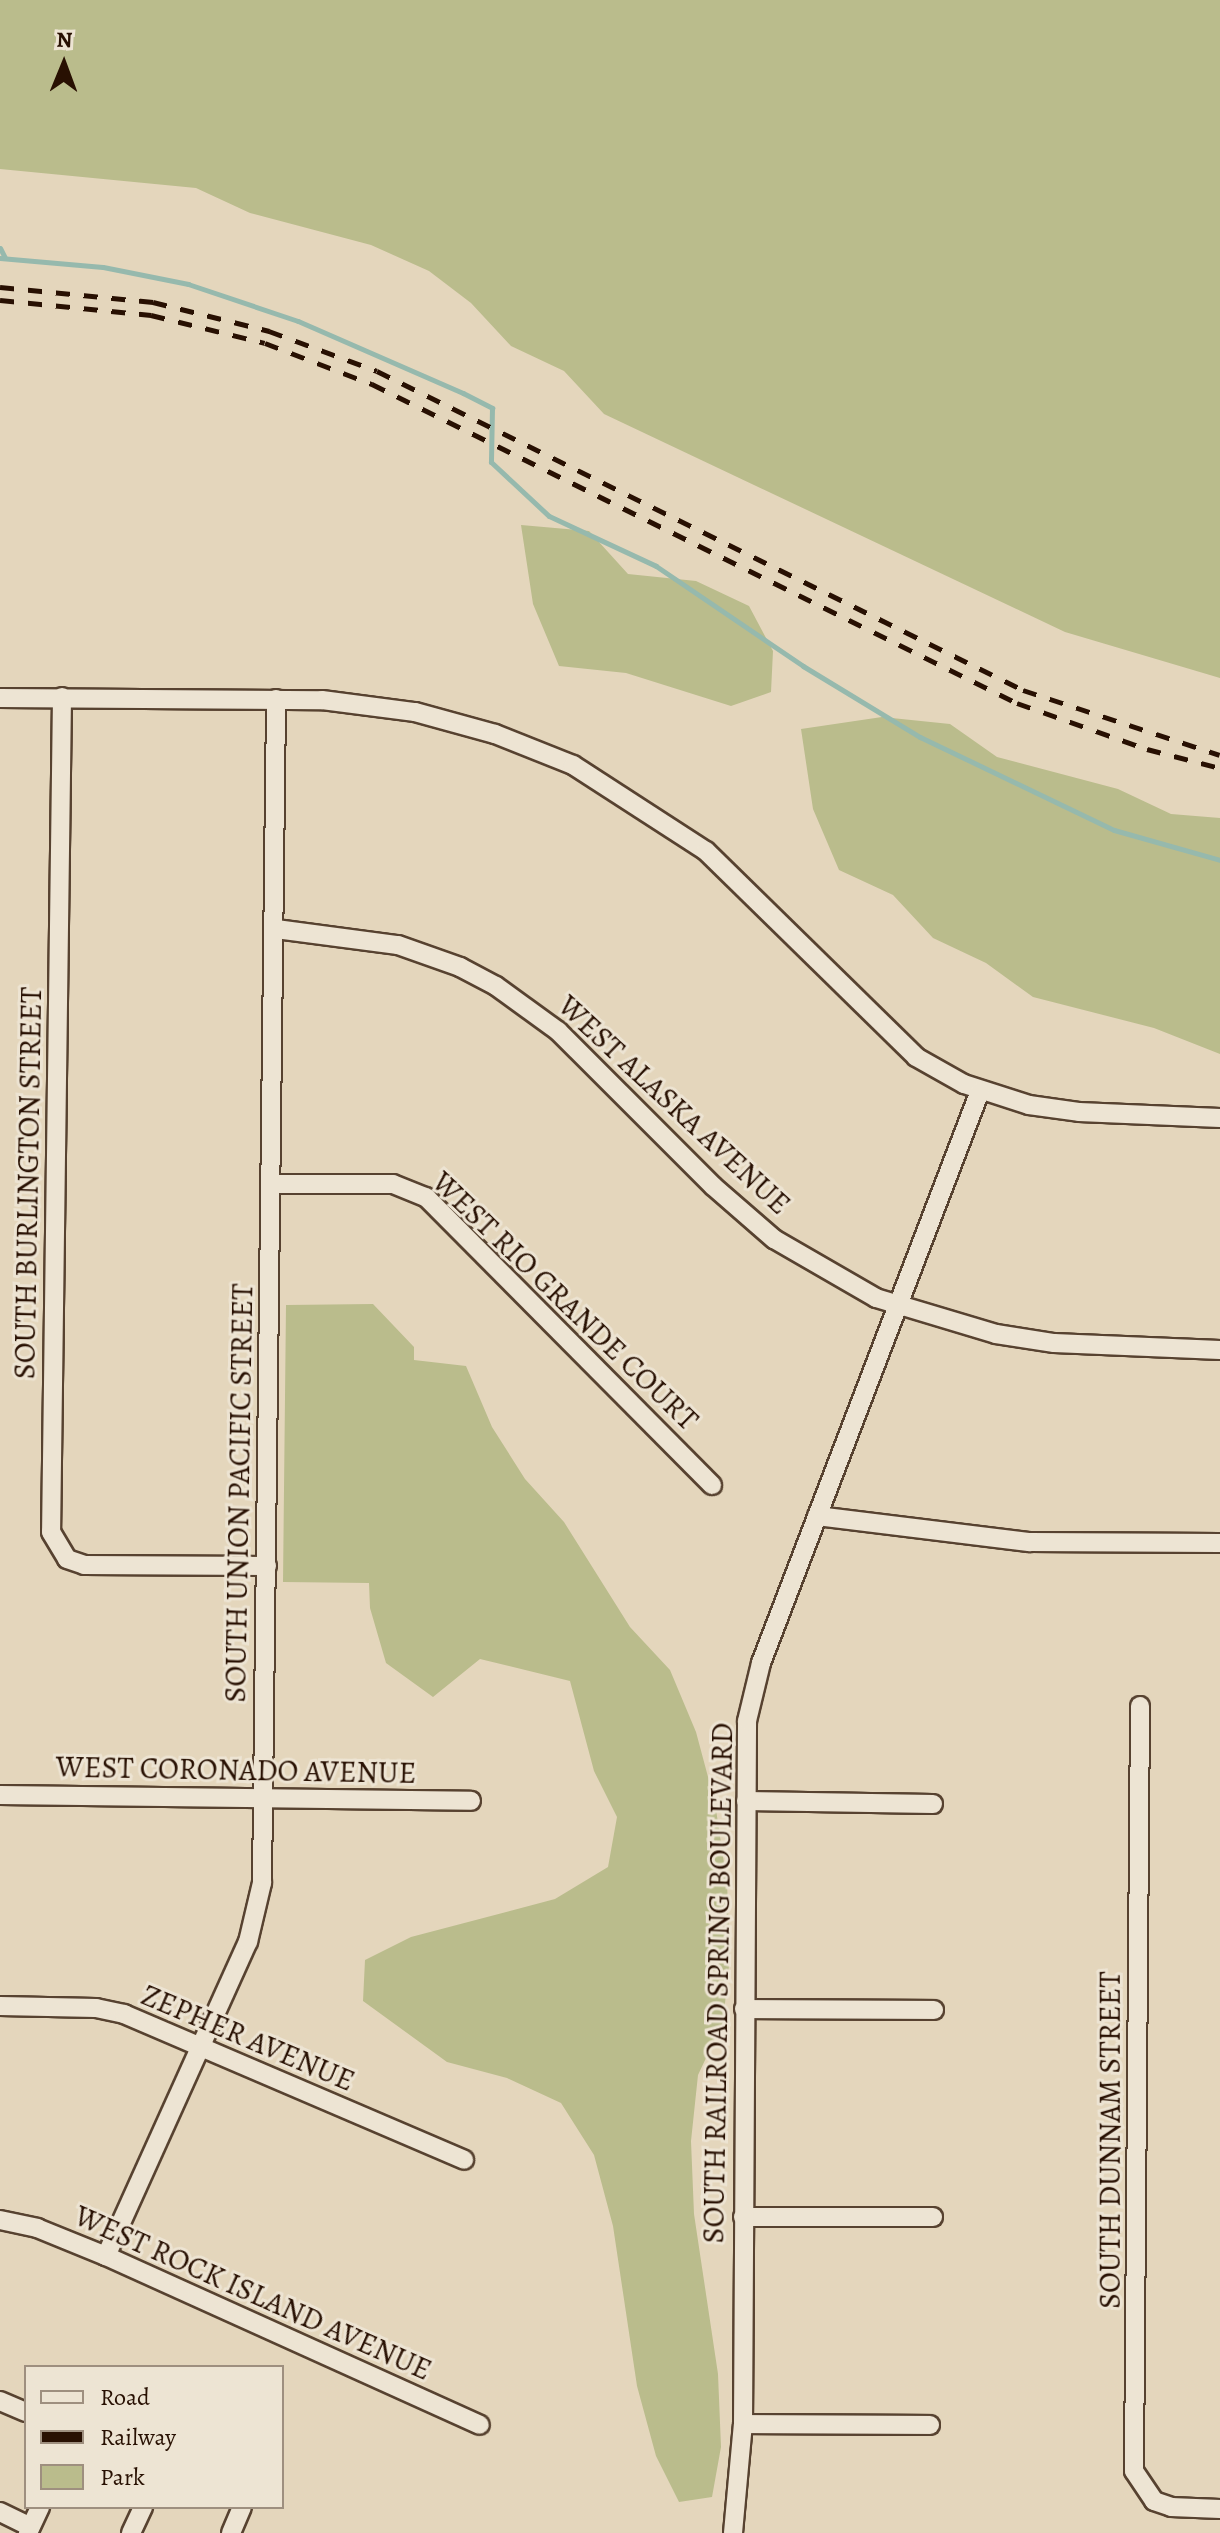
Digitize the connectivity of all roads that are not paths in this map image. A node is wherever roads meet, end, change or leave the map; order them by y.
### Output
1 (62, 697) junction
2 (0, 698) edge
3 (276, 699) junction
4 (276, 929) junction
5 (980, 1091) junction
6 (1220, 1118) edge
7 (270, 1184) junction
8 (899, 1307) junction
9 (1220, 1350) edge
10 (712, 1485) dead end
11 (817, 1516) junction
12 (1220, 1543) edge
13 (267, 1566) junction
14 (1140, 1706) dead end
15 (0, 1795) edge
16 (264, 1799) junction
17 (471, 1801) dead end
18 (746, 1801) junction
19 (933, 1804) dead end
20 (0, 2006) edge
21 (744, 2009) junction
22 (934, 2010) dead end
23 (202, 2047) junction
24 (464, 2160) dead end
25 (743, 2217) junction
26 (933, 2217) dead end
27 (0, 2220) edge
28 (106, 2256) junction
29 (0, 2401) edge
30 (24, 2411) edge
31 (743, 2424) junction
32 (480, 2425) dead end
33 (930, 2425) dead end
34 (39, 2509) edge
35 (142, 2509) edge
36 (241, 2509) edge
37 (1220, 2509) edge
38 (0, 2512) edge
39 (30, 2530) edge
40 (131, 2533) edge
41 (231, 2533) edge
42 (733, 2533) edge

1 - 2 street
1 - 3 street
1 - 13 street, SOUTH BURLINGTON STREET
3 - 4 street, SOUTH UNION PACIFIC STREET
3 - 5 street
4 - 7 street, SOUTH UNION PACIFIC STREET
4 - 8 street, WEST ALASKA AVENUE
5 - 6 street
5 - 8 street, SOUTH RAILROAD SPRING BOULEVARD
7 - 10 street, WEST RIO GRANDE COURT
7 - 13 street, SOUTH UNION PACIFIC STREET
8 - 9 street, WEST ALASKA AVENUE
8 - 11 street, SOUTH RAILROAD SPRING BOULEVARD
11 - 12 street
11 - 18 street, SOUTH RAILROAD SPRING BOULEVARD
13 - 16 street, SOUTH UNION PACIFIC STREET
14 - 37 street, SOUTH DUNNAM STREET
15 - 16 street, WEST CORONADO AVENUE
16 - 17 street, WEST CORONADO AVENUE
16 - 23 street, SOUTH UNION PACIFIC STREET
18 - 19 street
18 - 21 street, SOUTH RAILROAD SPRING BOULEVARD
20 - 23 street, ZEPHER AVENUE
21 - 22 street
21 - 25 street, SOUTH RAILROAD SPRING BOULEVARD
23 - 24 street, ZEPHER AVENUE
23 - 28 street, SOUTH UNION PACIFIC STREET
25 - 26 street
25 - 31 street, SOUTH RAILROAD SPRING BOULEVARD
27 - 28 street, WEST ROCK ISLAND AVENUE
28 - 32 street, WEST ROCK ISLAND AVENUE
29 - 30 street
31 - 33 street
31 - 42 street, SOUTH RAILROAD SPRING BOULEVARD
34 - 39 street
35 - 40 street
36 - 41 street
38 - 39 street

